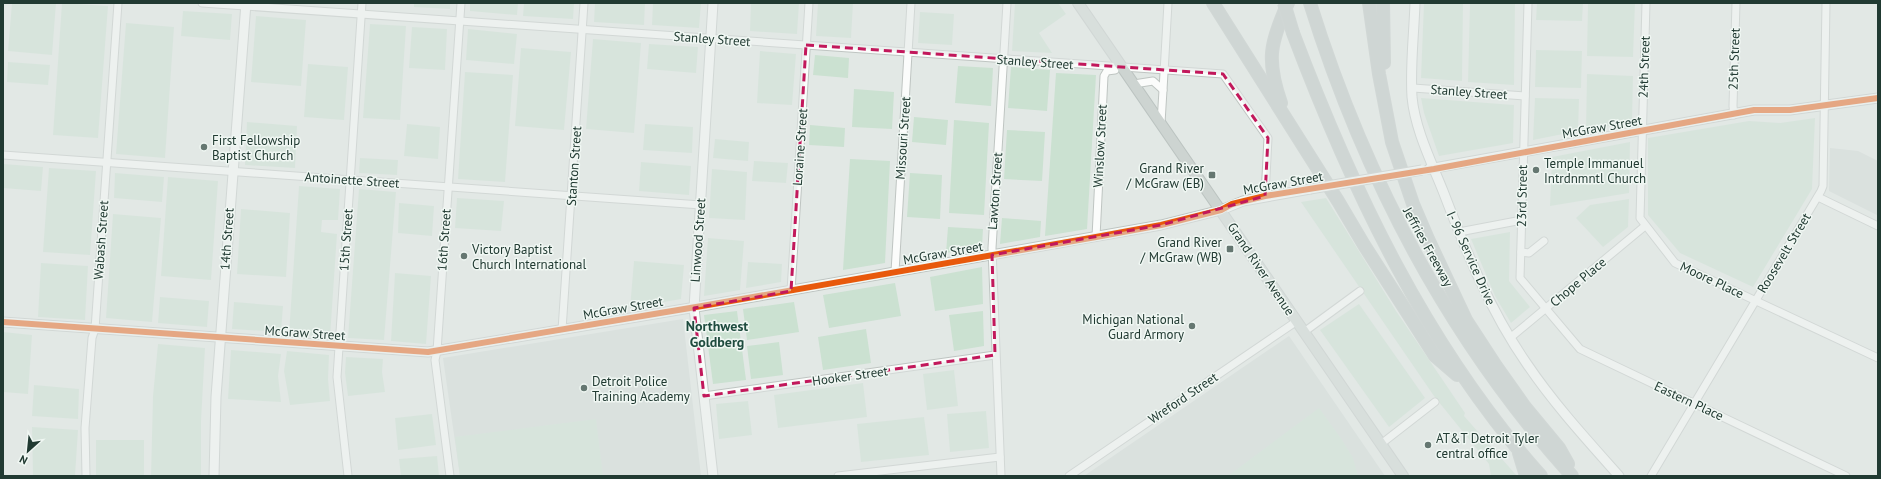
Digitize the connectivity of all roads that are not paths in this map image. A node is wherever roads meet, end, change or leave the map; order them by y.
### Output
1 (118, 3) edge
2 (202, 3) edge
3 (362, 3) edge
4 (461, 3) edge
5 (584, 3) edge
6 (713, 3) edge
7 (809, 3) edge
8 (911, 3) edge
9 (1007, 3) edge
10 (1078, 3) edge
11 (1168, 3) edge
12 (1213, 3) edge
13 (1284, 3) edge
14 (1288, 3) edge
15 (1310, 3) edge
16 (1369, 3) edge
17 (1383, 3) edge
18 (1415, 3) edge
19 (1528, 3) edge
20 (1646, 3) edge
21 (1736, 3) edge
22 (1826, 3) edge
23 (246, 4) edge
24 (362, 14) junction
25 (460, 21) junction
26 (583, 29) junction
27 (710, 39) junction
28 (806, 45) junction
29 (908, 53) junction
30 (1004, 60) junction
31 (1123, 68) junction
32 (1165, 71) junction
33 (1134, 84) junction
34 (1412, 88) junction
35 (1163, 90) junction
36 (1384, 94) junction
37 (1525, 96) junction
38 (1878, 98) edge
39 (1823, 105) junction
40 (1734, 115) junction
41 (1161, 123) junction
42 (1288, 124) junction
43 (1642, 131) junction
44 (1523, 152) junction
45 (3, 155) edge
46 (106, 163) junction
47 (1434, 168) junction
48 (232, 172) junction
49 (350, 180) junction
50 (447, 187) junction
51 (572, 196) junction
52 (1264, 196) junction
53 (1818, 197) junction
54 (701, 205) junction
55 (1221, 210) junction
56 (1522, 220) junction
57 (1646, 226) junction
58 (1878, 226) edge
59 (1459, 232) junction
60 (1096, 237) junction
61 (1544, 240) dead end
62 (1521, 252) junction
63 (992, 255) junction
64 (895, 272) junction
65 (791, 291) junction
66 (1360, 291) dead end
67 (1756, 300) junction
68 (694, 308) junction
69 (1545, 309) junction
70 (1297, 321) junction
71 (3, 322) edge
72 (95, 329) junction
73 (562, 330) junction
74 (1304, 332) junction
75 (220, 338) junction
76 (1510, 338) junction
77 (338, 346) junction
78 (437, 351) junction
79 (995, 355) junction
80 (1878, 358) edge
81 (1470, 387) junction
82 (704, 396) junction
83 (1435, 402) dead end
84 (1695, 404) junction
85 (1381, 444) junction
86 (1518, 450) junction
87 (1000, 457) junction
88 (86, 476) edge
89 (214, 476) edge
90 (348, 476) edge
91 (450, 476) edge
92 (713, 476) edge
93 (838, 476) edge
94 (1001, 476) edge
95 (1070, 476) edge
96 (1403, 476) edge
97 (1526, 476) edge
98 (1541, 476) edge
99 (1573, 476) edge
100 (1619, 476) edge
101 (1651, 476) edge
102 (1846, 476) edge

1 - 46 street, Wabash Street
2 - 23 street, Stanley Street
3 - 24 street, 15th Street
4 - 25 street, 16th Street
5 - 26 street, Stanton Street
6 - 27 street, Linwood Street
7 - 28 street, Loraine Street
8 - 29 street, Missouri Street
9 - 30 street, Lawton Street
10 - 31 main road, Grand River Avenue
11 - 32 street
12 - 42 highway
13 - 81 highway, bridge
14 - 42 highway
15 - 99 highway, Jeffries Freeway
16 - 36 highway
17 - 36 highway
18 - 34 street, I- 96 Service Drive
19 - 37 street, 23rd Street
20 - 43 street, 24th Street
21 - 40 street, 25th Street
22 - 39 street, Roosevelt Street
23 - 24 street, Stanley Street
23 - 48 street, 14th Street
24 - 25 street, Stanley Street
24 - 49 street, 15th Street
25 - 26 street, Stanley Street
25 - 50 street, 16th Street
26 - 27 street, Stanley Street
26 - 51 street, Stanton Street
27 - 28 street, Stanley Street
27 - 54 street, Linwood Street
28 - 29 street, Stanley Street
28 - 65 street, Loraine Street
29 - 30 street, Stanley Street
29 - 64 street, Missouri Street
30 - 31 street, Stanley Street
30 - 63 street, Lawton Street
31 - 32 street, Stanley Street
31 - 33 main road, Grand River Avenue
31 - 60 street, Winslow Street
32 - 35 street
32 - 52 street, Stanley Street
33 - 35 street
33 - 41 main road, Grand River Avenue
34 - 37 street, Stanley Street
34 - 47 street, I- 96 Service Drive
35 - 41 street
36 - 99 highway
37 - 44 street, 23rd Street
38 - 39 street, McGraw Street
39 - 40 street, McGraw Street
39 - 53 street, Roosevelt Street
40 - 43 street, McGraw Street
41 - 55 main road, Grand River Avenue
42 - 81 highway
43 - 44 street, McGraw Street
43 - 57 street, 24th Street
44 - 47 street, McGraw Street
44 - 56 street, 23rd Street
45 - 46 street, Antoinette Street
46 - 48 street, Antoinette Street
46 - 72 street, Wabash Street
47 - 52 street, McGraw Street, bridge
47 - 59 street, I- 96 Service Drive
48 - 49 street, Antoinette Street
48 - 75 street, 14th Street
49 - 50 street, Antoinette Street
49 - 77 street, 15th Street
50 - 51 street, Antoinette Street
50 - 78 street, 16th Street
51 - 54 street, Antoinette Street
51 - 73 street, Stanton Street
52 - 55 street, McGraw Street
53 - 58 street
53 - 67 street, Roosevelt Street
54 - 68 street, Linwood Street
55 - 60 street, McGraw Street
55 - 70 main road, Grand River Avenue
56 - 59 street
56 - 62 street, 23rd Street
57 - 67 street, Moore Place
57 - 69 street, Chope Place
59 - 76 street, I- 96 Service Drive
60 - 63 street, McGraw Street
61 - 62 street
62 - 69 street, 23rd Street
63 - 64 street, McGraw Street
63 - 79 street, Lawton Street
64 - 65 street, McGraw Street
65 - 68 street, McGraw Street
66 - 74 street
67 - 80 street, Moore Place
67 - 84 street, Roosevelt Street
68 - 73 street, McGraw Street
68 - 82 street, Linwood Street
69 - 76 street, Chope Place
69 - 84 street, Eastern Place
70 - 74 main road, Grand River Avenue
70 - 95 street, Wreford Street
71 - 72 street, McGraw Street
72 - 75 street, McGraw Street
72 - 88 street, Wabash Street
73 - 78 street, McGraw Street
74 - 85 main road, Grand River Avenue
75 - 77 street, McGraw Street
75 - 89 street, 14th Street
76 - 100 street, I- 96 Service Drive
77 - 78 street, McGraw Street
77 - 90 street, 15th Street
78 - 91 street, 16th Street
79 - 82 street, Hooker Street
79 - 87 street, Lawton Street
81 - 86 highway
82 - 92 street, Linwood Street
83 - 85 street
84 - 101 street, Roosevelt Street
84 - 102 street, Eastern Place
85 - 96 main road, Grand River Avenue
86 - 97 highway
86 - 98 highway
87 - 93 street
87 - 94 street, Lawton Street

